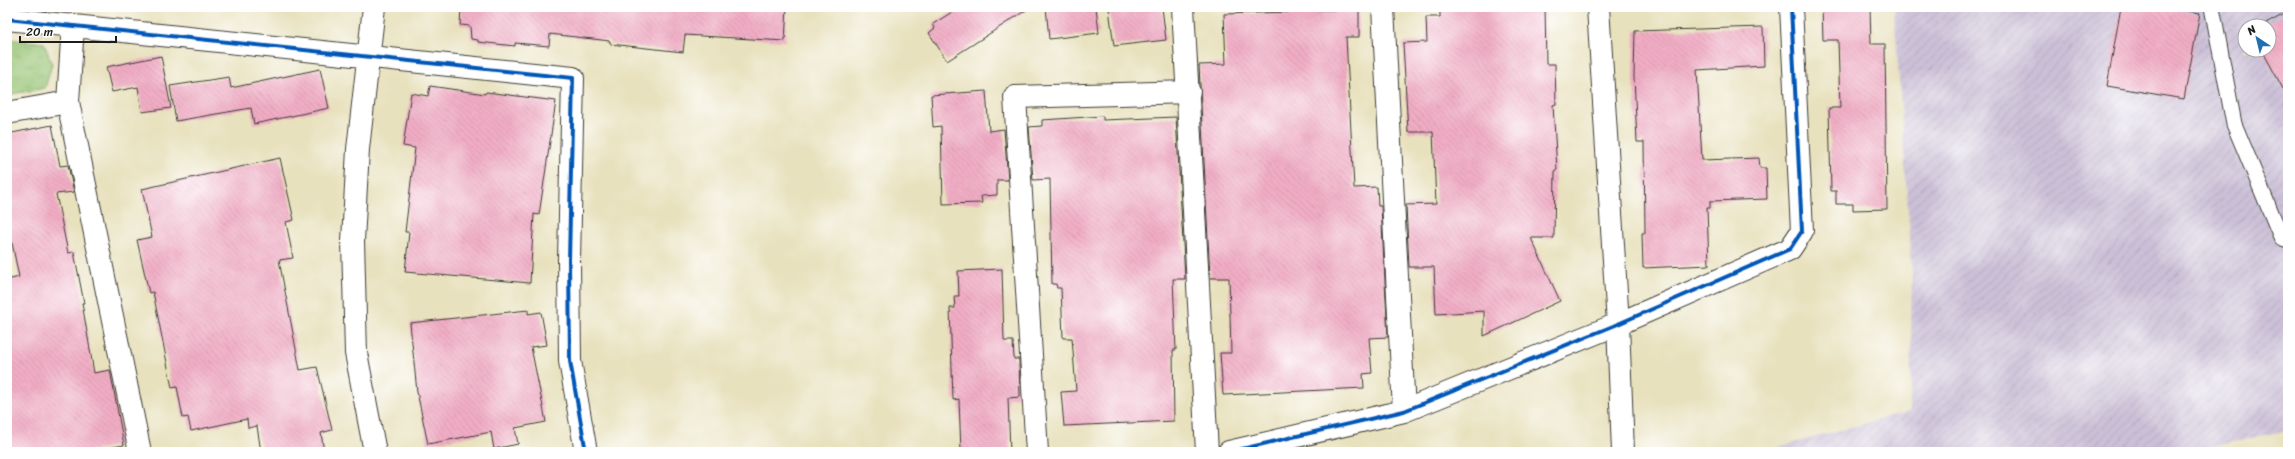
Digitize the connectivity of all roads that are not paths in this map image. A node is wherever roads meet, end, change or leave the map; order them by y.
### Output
1 (374, 7) edge
2 (1183, 7) edge
3 (1382, 7) edge
4 (1598, 7) edge
5 (1791, 7) edge
6 (2212, 7) edge
7 (7, 20) edge
8 (73, 25) junction
9 (367, 55) junction
10 (1189, 92) junction
11 (68, 102) junction
12 (7, 113) edge
13 (2288, 242) edge
14 (1618, 324) junction
15 (1404, 411) junction
16 (140, 452) edge
17 (375, 452) edge
18 (586, 452) edge
19 (1037, 452) edge
20 (1207, 452) edge
21 (1229, 452) edge
22 (1623, 452) edge

1 - 9 street
2 - 10 street
3 - 15 street
4 - 14 street
5 - 14 street
6 - 13 lane
7 - 8 street
8 - 9 street
8 - 11 street
9 - 17 street
9 - 18 street
10 - 19 street
10 - 20 street
11 - 12 street
11 - 16 street
14 - 15 street
14 - 22 street
15 - 21 street

